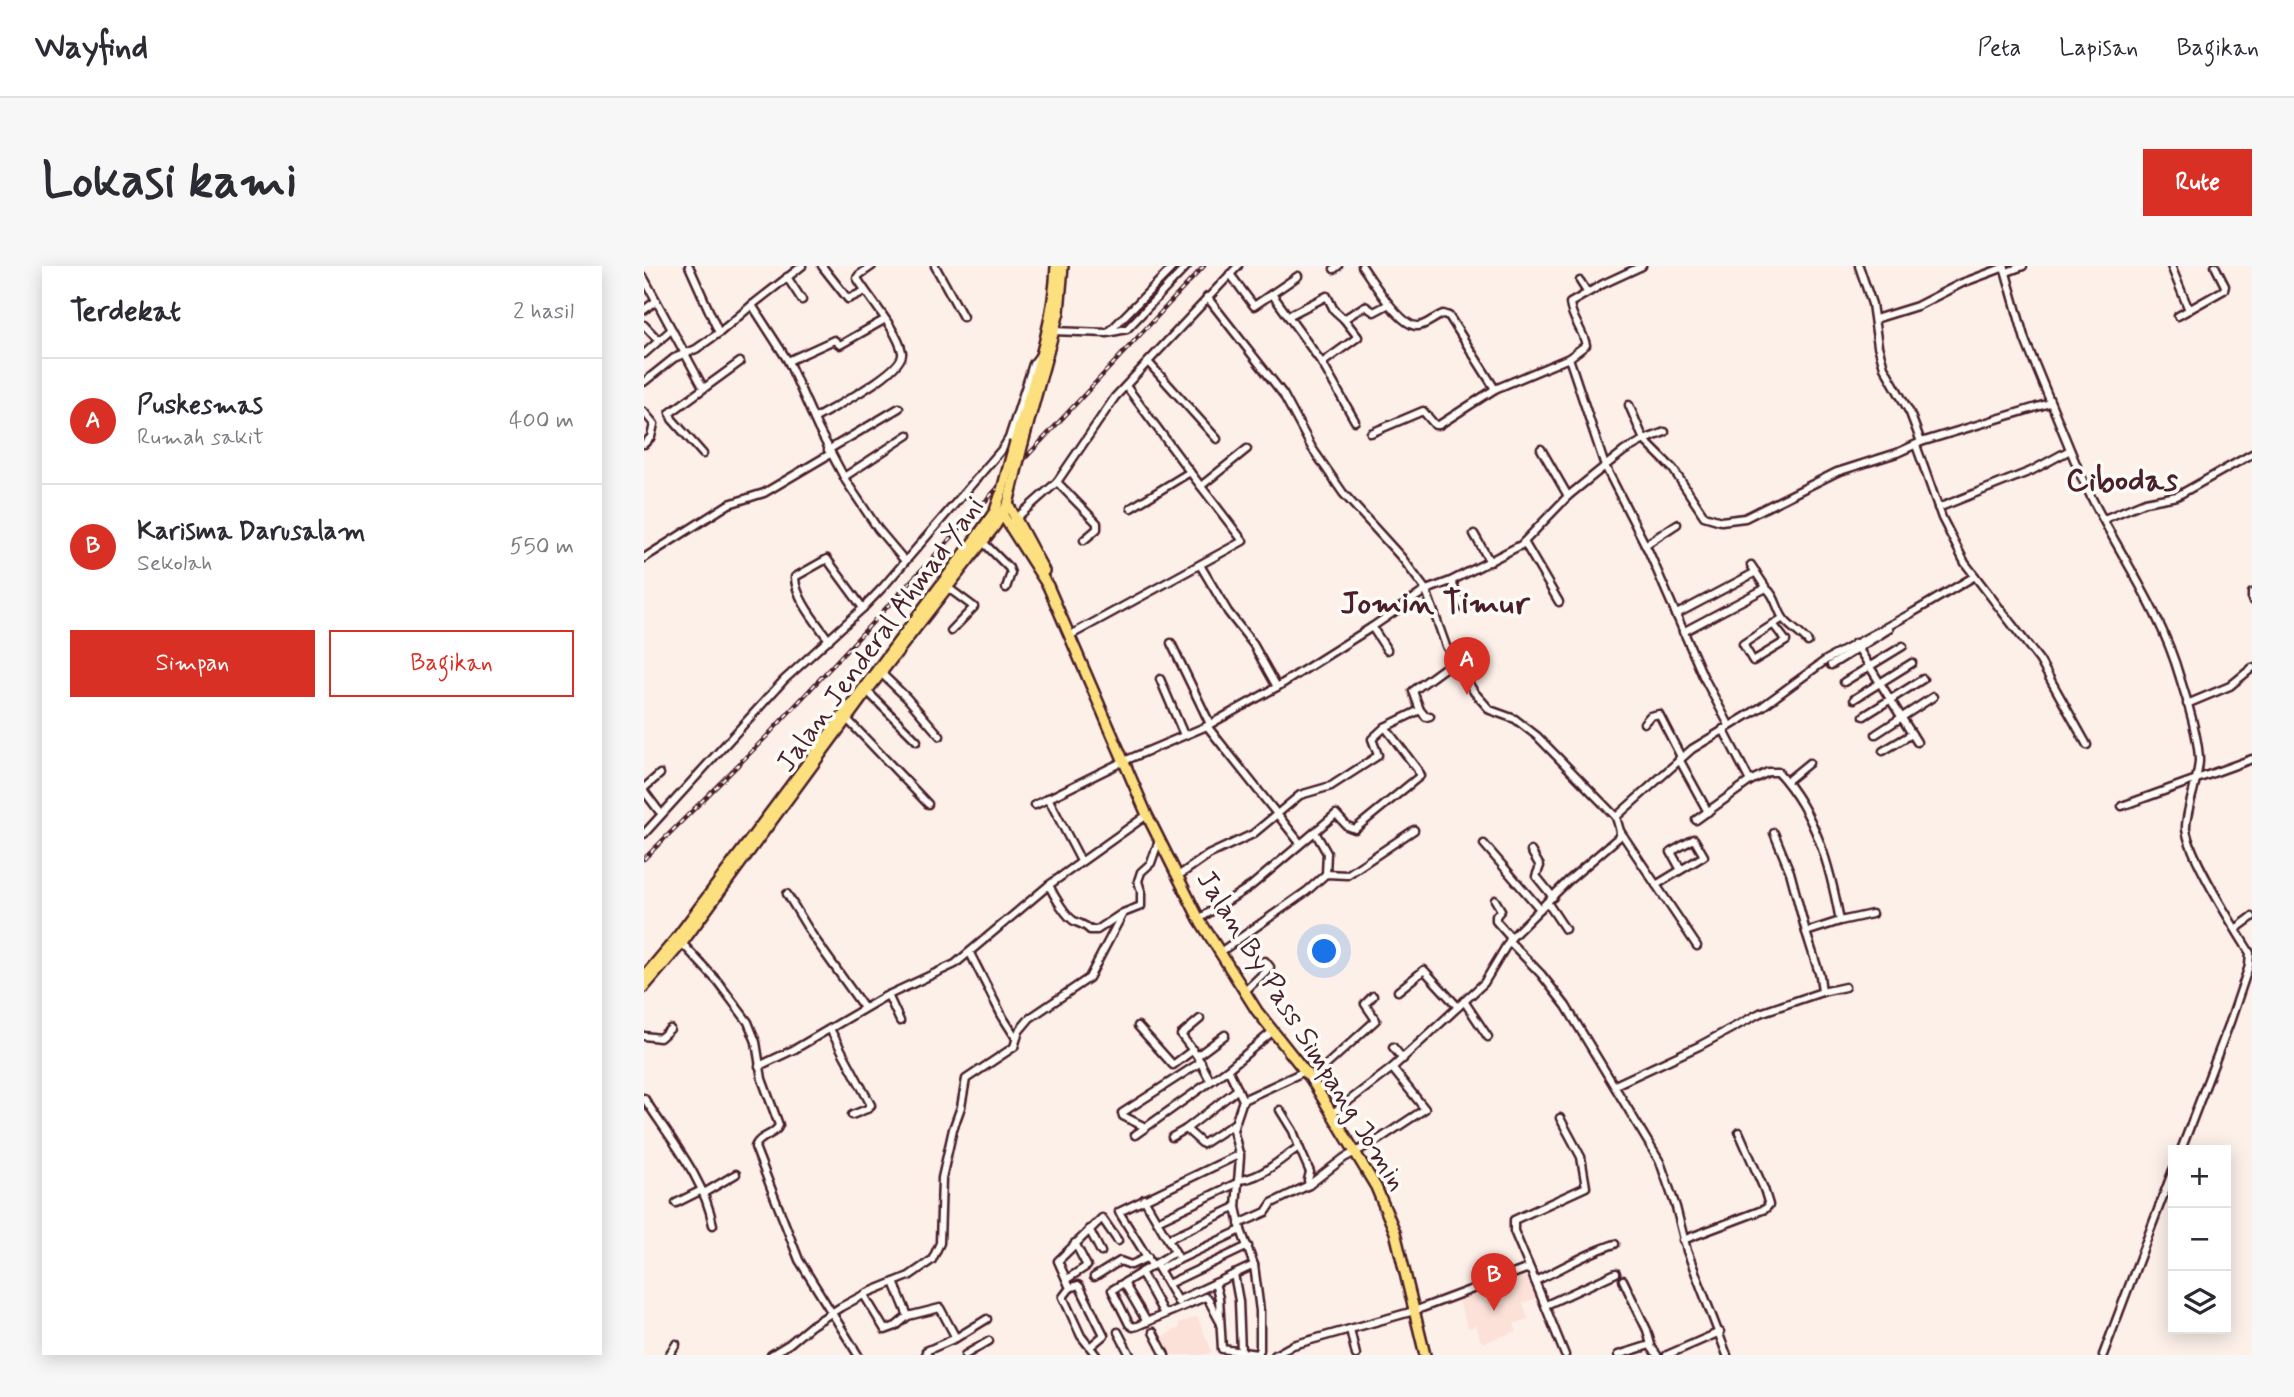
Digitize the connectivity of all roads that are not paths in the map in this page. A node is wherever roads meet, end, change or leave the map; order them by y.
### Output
1 (689, 266) edge
2 (802, 266) edge
3 (822, 266) edge
4 (872, 266) edge
5 (935, 266) edge
6 (1056, 266) edge
7 (1063, 266) edge
8 (1174, 266) edge
9 (1187, 266) edge
10 (1238, 266) edge
11 (1362, 266) edge
12 (1642, 266) edge
13 (1859, 266) edge
14 (2023, 266) edge
15 (2171, 266) edge
16 (2215, 266) edge
17 (2005, 268) edge
18 (1230, 274) junction
19 (1298, 276) dead end
20 (788, 277) junction
21 (644, 278) edge
22 (1580, 281) dead end
23 (865, 292) junction
24 (1587, 292) junction
25 (1272, 294) junction
26 (1207, 297) junction
27 (802, 300) dead end
28 (656, 301) junction
29 (752, 304) junction
30 (1389, 304) junction
31 (644, 310) edge
32 (2189, 310) junction
33 (1288, 316) junction
34 (2178, 316) dead end
35 (963, 317) dead end
36 (1875, 319) junction
37 (884, 320) junction
38 (1344, 320) junction
39 (644, 325) edge
40 (671, 330) junction
41 (1050, 330) junction
42 (719, 333) junction
43 (1107, 333) junction
44 (659, 341) junction
45 (1044, 351) junction
46 (683, 352) junction
47 (644, 354) edge
48 (1569, 358) junction
49 (788, 361) junction
50 (740, 362) dead end
51 (1148, 362) junction
52 (1322, 363) junction
53 (644, 382) edge
54 (1126, 386) junction
55 (703, 387) junction
56 (1495, 389) junction
57 (2050, 403) junction
58 (1629, 405) dead end
59 (900, 408) dead end
60 (644, 413) edge
61 (814, 419) junction
62 (1355, 421) dead end
63 (1665, 432) dead end
64 (1371, 433) dead end
65 (908, 436) dead end
66 (1217, 439) dead end
67 (1644, 440) junction
68 (1919, 443) junction
69 (644, 444) edge
70 (1247, 449) dead end
71 (1541, 449) dead end
72 (2070, 450) junction
73 (829, 452) junction
74 (703, 454) dead end
75 (2252, 454) edge
76 (1605, 466) junction
77 (1190, 472) junction
78 (844, 477) junction
79 (1057, 482) junction
80 (1201, 486) junction
81 (1006, 491) junction
82 (1568, 496) junction
83 (1008, 504) junction
84 (1131, 508) dead end
85 (1938, 508) junction
86 (1002, 514) junction
87 (2104, 519) junction
88 (1013, 521) junction
89 (1677, 524) dead end
90 (995, 526) junction
91 (1475, 534) dead end
92 (1084, 540) dead end
93 (1021, 541) junction
94 (983, 542) junction
95 (1524, 542) junction
96 (1645, 545) junction
97 (644, 558) edge
98 (905, 561) junction
99 (1490, 562) junction
100 (1200, 565) junction
101 (1751, 565) dead end
102 (1756, 572) junction
103 (1975, 576) junction
104 (1451, 581) junction
105 (1048, 586) junction
106 (947, 587) junction
107 (1006, 588) dead end
108 (1766, 588) junction
109 (1426, 590) junction
110 (2252, 593) edge
111 (2252, 600) edge
112 (1559, 602) dead end
113 (863, 608) junction
114 (1465, 609) dead end
115 (1675, 615) junction
116 (1783, 618) junction
117 (1773, 624) junction
118 (1373, 627) junction
119 (1889, 629) dead end
120 (951, 631) dead end
121 (1683, 632) junction
122 (1069, 636) junction
123 (828, 640) junction
124 (1808, 642) dead end
125 (1171, 643) dead end
126 (1857, 646) junction
127 (1903, 646) dead end
128 (1387, 650) dead end
129 (1454, 661) junction
130 (1912, 663) dead end
131 (1831, 665) dead end
132 (1870, 667) junction
133 (2252, 668) edge
134 (882, 674) junction
135 (1160, 679) dead end
136 (1923, 679) dead end
137 (1844, 682) dead end
138 (1880, 684) junction
139 (1277, 687) junction
140 (867, 691) junction
141 (1933, 697) dead end
142 (1854, 699) dead end
143 (1891, 701) junction
144 (2187, 704) junction
145 (1420, 710) junction
146 (1430, 716) dead end
147 (1864, 716) dead end
148 (1902, 718) junction
149 (847, 719) junction
150 (1644, 723) dead end
151 (1209, 725) junction
152 (1385, 727) junction
153 (1726, 727) junction
154 (1877, 734) dead end
155 (1912, 734) junction
156 (1184, 735) junction
157 (940, 736) dead end
158 (916, 741) dead end
159 (1917, 742) dead end
160 (2087, 745) dead end
161 (1883, 751) dead end
162 (1680, 758) junction
163 (2252, 759) edge
164 (1124, 761) junction
165 (1808, 763) dead end
166 (660, 774) dead end
167 (2196, 778) junction
168 (1750, 781) junction
169 (1787, 781) junction
170 (644, 790) edge
171 (1048, 799) junction
172 (673, 802) junction
173 (928, 804) dead end
174 (1035, 805) dead end
175 (2122, 806) dead end
176 (659, 811) junction
177 (1708, 811) junction
178 (1147, 815) junction
179 (1277, 816) junction
180 (1616, 817) junction
181 (1696, 820) dead end
182 (654, 823) junction
183 (1414, 830) dead end
184 (1620, 831) junction
185 (1315, 832) junction
186 (1774, 833) dead end
187 (644, 834) edge
188 (1159, 840) junction
189 (1300, 843) junction
190 (1484, 844) dead end
191 (1531, 851) dead end
192 (1081, 861) junction
193 (1681, 870) junction
194 (1326, 874) junction
195 (1178, 876) junction
196 (1049, 885) junction
197 (1656, 885) junction
198 (787, 894) dead end
199 (1495, 900) dead end
200 (1550, 900) junction
201 (1540, 909) junction
202 (1123, 913) junction
203 (1872, 914) dead end
204 (2252, 918) edge
205 (1199, 919) junction
206 (1840, 920) junction
207 (2236, 928) junction
208 (1565, 929) dead end
209 (1806, 932) junction
210 (1510, 939) junction
211 (682, 943) junction
212 (1697, 946) dead end
213 (970, 953) junction
214 (1219, 953) junction
215 (1258, 963) dead end
216 (644, 977) edge
217 (644, 987) edge
218 (1845, 987) dead end
219 (1398, 991) dead end
220 (1244, 992) junction
221 (1822, 992) junction
222 (888, 995) junction
223 (1373, 996) dead end
224 (1464, 1001) junction
225 (1458, 1007) junction
226 (864, 1008) junction
227 (1200, 1019) dead end
228 (900, 1021) dead end
229 (1138, 1026) dead end
230 (670, 1029) dead end
231 (830, 1029) junction
232 (1272, 1032) junction
233 (1225, 1035) dead end
234 (644, 1036) edge
235 (1488, 1037) dead end
236 (1016, 1038) junction
237 (1393, 1047) dead end
238 (1197, 1056) junction
239 (1403, 1059) junction
240 (759, 1066) junction
241 (1228, 1069) junction
242 (1392, 1069) junction
243 (1308, 1075) junction
244 (1210, 1080) junction
245 (1615, 1085) junction
246 (1238, 1089) junction
247 (644, 1098) edge
248 (1243, 1100) junction
249 (1280, 1110) dead end
250 (1333, 1113) junction
251 (852, 1115) dead end
252 (1560, 1118) dead end
253 (1235, 1124) junction
254 (1145, 1127) junction
255 (1186, 1129) junction
256 (1739, 1132) dead end
257 (1135, 1135) dead end
258 (1172, 1137) dead end
259 (2183, 1145) edge
260 (1299, 1147) junction
261 (1357, 1152) junction
262 (1240, 1154) junction
263 (736, 1174) dead end
264 (1237, 1182) junction
265 (2168, 1183) edge
266 (1309, 1185) junction
267 (703, 1192) junction
268 (1144, 1199) junction
269 (676, 1202) dead end
270 (1236, 1207) junction
271 (1157, 1221) junction
272 (713, 1225) dead end
273 (1240, 1227) junction
274 (1089, 1229) junction
275 (1168, 1239) junction
276 (1684, 1240) junction
277 (1118, 1241) dead end
278 (1075, 1243) junction
279 (1615, 1244) dead end
280 (1248, 1246) junction
281 (1101, 1252) dead end
282 (1177, 1255) junction
283 (1148, 1257) junction
284 (1254, 1265) junction
285 (1155, 1266) junction
286 (1531, 1271) junction
287 (1141, 1272) junction
288 (1616, 1273) dead end
289 (1234, 1274) junction
290 (1094, 1277) dead end
291 (1067, 1279) junction
292 (1623, 1280) dead end
293 (1535, 1281) junction
294 (894, 1282) junction
295 (1124, 1283) junction
296 (1216, 1283) junction
297 (1168, 1284) junction
298 (1070, 1288) junction
299 (864, 1295) junction
300 (1179, 1303) junction
301 (1546, 1305) junction
302 (1414, 1311) junction
303 (834, 1314) junction
304 (1164, 1314) junction
305 (908, 1316) junction
306 (987, 1320) dead end
307 (1220, 1321) junction
308 (1147, 1322) junction
309 (1350, 1329) junction
310 (1118, 1332) dead end
311 (1153, 1332) dead end
312 (1720, 1332) junction
313 (956, 1338) junction
314 (989, 1341) dead end
315 (676, 1344) dead end
316 (1651, 1345) junction
317 (1091, 1346) junction
318 (1241, 1352) junction
319 (781, 1353) edge
320 (1675, 1353) edge
321 (669, 1355) edge
322 (771, 1355) edge
323 (858, 1355) edge
324 (926, 1355) edge
325 (965, 1355) edge
326 (1097, 1355) edge
327 (1130, 1355) edge
328 (1165, 1355) edge
329 (1275, 1355) edge
330 (1356, 1355) edge
331 (1425, 1355) edge
332 (1565, 1355) edge
333 (1618, 1355) edge
334 (1657, 1355) edge
335 (1667, 1355) edge
336 (1727, 1355) edge
337 (2102, 1355) edge

1 - 42 street
2 - 20 street
3 - 23 street
4 - 23 street
5 - 35 street
6 - 41 highway
7 - 41 highway
8 - 43 street
9 - 43 street
10 - 18 street
11 - 30 street
12 - 24 street
13 - 36 street
14 - 17 street
15 - 32 street
16 - 32 street
17 - 36 street
17 - 57 street
18 - 25 street
18 - 26 street
19 - 25 street
20 - 27 street
20 - 29 street
21 - 28 street
22 - 24 street
23 - 37 street
24 - 48 street
25 - 33 street
26 - 51 street
26 - 109 street
28 - 31 street
28 - 40 street
29 - 42 street
29 - 49 street
30 - 38 street
30 - 56 street
32 - 34 street
33 - 38 street
33 - 52 street
36 - 68 street
37 - 49 street
37 - 61 street
38 - 52 street
39 - 44 street
40 - 44 street
40 - 46 street
41 - 43 street
41 - 45 highway, Jalan Jenderal Ahmad Yani
42 - 46 street
44 - 47 street
45 - 81 highway, Jalan Jenderal Ahmad Yani, bridge
45 - 98 street
46 - 53 street
46 - 55 street
48 - 56 street
48 - 76 street
49 - 61 street
50 - 55 street
51 - 54 street
51 - 66 street
52 - 62 street
54 - 77 street
54 - 79 street
55 - 74 street
56 - 64 street
57 - 68 street
57 - 72 street
58 - 67 street
59 - 73 street
60 - 69 street
61 - 73 street
63 - 67 street
65 - 78 street
67 - 68 street
67 - 76 street
68 - 85 street
70 - 80 street
71 - 82 street
72 - 85 street
72 - 87 street
73 - 78 street
73 - 97 street
75 - 87 street
76 - 82 street
76 - 96 street
77 - 80 street
77 - 84 street
78 - 98 street
79 - 88 street
79 - 92 street
80 - 100 street
81 - 83 highway, Jalan Jenderal Ahmad Yani
81 - 216 highway
82 - 95 street
83 - 86 highway, Jalan Jenderal Ahmad Yani
83 - 88 highway, Jalan By Pass Simpang Jomin
85 - 103 street
86 - 88 highway, Jalan By Pass Simpang Jomin
86 - 90 highway, Jalan Jenderal Ahmad Yani
87 - 144 street
88 - 93 highway, Jalan By Pass Simpang Jomin
88 - 105 highway, Jalan By Pass Simpang Jomin
89 - 96 street
90 - 93 highway
90 - 94 highway, Jalan Jenderal Ahmad Yani
91 - 99 street
93 - 105 highway, Jalan By Pass Simpang Jomin
94 - 106 highway, Jalan Jenderal Ahmad Yani
94 - 107 street
95 - 99 street
95 - 112 street
96 - 115 street
98 - 113 street
99 - 104 street
100 - 122 street
100 - 139 street
101 - 102 street
102 - 108 street
102 - 115 street
103 - 126 street
103 - 160 street
104 - 109 street
104 - 114 street
105 - 122 highway, Jalan By Pass Simpang Jomin
106 - 120 street
106 - 134 highway, Jalan Jenderal Ahmad Yani
108 - 116 street
108 - 121 street
109 - 118 street
109 - 129 street
110 - 111 street
113 - 123 street
113 - 123 street
115 - 121 street
116 - 117 street
116 - 124 street
117 - 117 street
118 - 128 street
118 - 139 street
119 - 126 street
121 - 153 street
122 - 164 highway, Jalan By Pass Simpang Jomin
123 - 172 street
125 - 151 street
126 - 131 street
126 - 132 street
126 - 153 street
127 - 132 street
129 - 145 street
129 - 180 street
130 - 138 street
132 - 137 street
132 - 138 street
133 - 144 street
134 - 140 highway, Jalan Jenderal Ahmad Yani
134 - 157 street
135 - 156 street
136 - 143 street
138 - 142 street
138 - 143 street
139 - 151 street
140 - 149 highway, Jalan Jenderal Ahmad Yani
140 - 158 street
141 - 148 street
143 - 147 street
143 - 148 street
144 - 167 street
145 - 146 street
145 - 152 street
148 - 154 street
148 - 155 street
149 - 173 street
149 - 211 highway, Jalan Jenderal Ahmad Yani
150 - 162 street
151 - 156 street
151 - 179 street
152 - 179 street
152 - 185 street
153 - 162 street
153 - 168 street
155 - 159 street
155 - 161 street
156 - 164 street
162 - 177 street
162 - 180 street
163 - 167 street
164 - 171 street
164 - 178 highway, Jalan By Pass Simpang Jomin
165 - 169 street
166 - 170 street
167 - 175 street
167 - 207 street
168 - 169 street
168 - 177 street
169 - 206 street
170 - 176 street
171 - 174 street
171 - 192 street
172 - 176 street
172 - 182 street
176 - 182 street
177 - 181 street
178 - 188 highway, Jalan By Pass Simpang Jomin
178 - 192 street
179 - 189 street
179 - 195 street
180 - 184 street
182 - 187 street
183 - 194 street
184 - 197 street
184 - 200 street
185 - 189 street
185 - 194 street
186 - 209 street
188 - 195 highway, Jalan By Pass Simpang Jomin
188 - 202 street
189 - 205 street
190 - 201 street
191 - 200 street
192 - 196 street
193 - 193 street
193 - 197 street
194 - 214 street
195 - 205 highway, Jalan By Pass Simpang Jomin
196 - 202 street
196 - 213 street
197 - 212 street
198 - 226 street
199 - 210 street
200 - 201 street
200 - 208 street
201 - 210 street
202 - 236 street
203 - 206 street
204 - 207 street
205 - 214 highway, Jalan By Pass Simpang Jomin
206 - 209 street
207 - 259 street
209 - 221 street
210 - 224 street
210 - 245 street
211 - 217 highway, Jalan Jenderal Ahmad Yani
211 - 240 street
213 - 222 street
213 - 236 street
214 - 220 highway, Jalan By Pass Simpang Jomin
215 - 220 street
218 - 221 street
219 - 225 street
220 - 232 highway, Jalan By Pass Simpang Jomin
221 - 245 street
222 - 226 street
222 - 228 street
223 - 243 street
224 - 225 street
224 - 235 street
225 - 239 street
226 - 231 street
227 - 238 street
229 - 238 street
230 - 234 street
231 - 240 street
231 - 251 street
232 - 241 street
232 - 243 highway, Jalan By Pass Simpang Jomin
233 - 238 street
236 - 294 street
237 - 239 street
238 - 244 street
238 - 254 street
239 - 242 street
240 - 303 street
241 - 244 street
241 - 246 street
242 - 250 street
242 - 261 street
243 - 248 street
243 - 250 highway, Jalan By Pass Simpang Jomin
244 - 254 street
245 - 276 street
246 - 248 street
246 - 255 street
247 - 267 street
248 - 253 street
249 - 260 street
250 - 261 highway, Jalan By Pass Simpang Jomin
252 - 286 street
253 - 255 street
253 - 262 street
254 - 257 street
255 - 258 street
256 - 276 street
260 - 264 street
260 - 266 street
261 - 266 street
261 - 302 highway, Jalan By Pass Simpang Jomin
262 - 264 street
262 - 268 street
263 - 267 street
264 - 270 street
264 - 271 street
265 - 337 street
266 - 273 street
267 - 269 street
267 - 272 street
268 - 271 street
268 - 283 street
270 - 273 street
270 - 275 street
271 - 275 street
273 - 280 street
273 - 282 street
274 - 277 street
274 - 278 street
274 - 281 street
275 - 282 street
276 - 312 street
278 - 291 street
278 - 291 street
279 - 293 street
280 - 284 street
280 - 297 street
282 - 285 street
283 - 285 street
283 - 290 street
284 - 289 street
284 - 318 street
285 - 287 street
285 - 297 street
286 - 293 street
286 - 302 street
287 - 295 street
287 - 304 street
288 - 301 street
289 - 296 street
289 - 318 street
291 - 298 street
292 - 316 street
293 - 301 street
294 - 299 street
294 - 305 street
295 - 308 street
295 - 308 street
296 - 300 street
296 - 307 street
297 - 300 street
298 - 317 street
298 - 317 street
299 - 303 street
299 - 305 street
300 - 304 street
300 - 307 street
301 - 332 street
302 - 309 street
302 - 331 highway, Jalan By Pass Simpang Jomin
303 - 319 street
303 - 323 street
304 - 308 street
305 - 313 street
306 - 313 street
307 - 318 street
309 - 329 street
309 - 330 street
310 - 327 street
311 - 328 street
312 - 320 street
312 - 336 street
313 - 324 street
314 - 325 street
315 - 321 street
316 - 333 street
316 - 334 street
317 - 326 street
319 - 322 street
320 - 335 street

